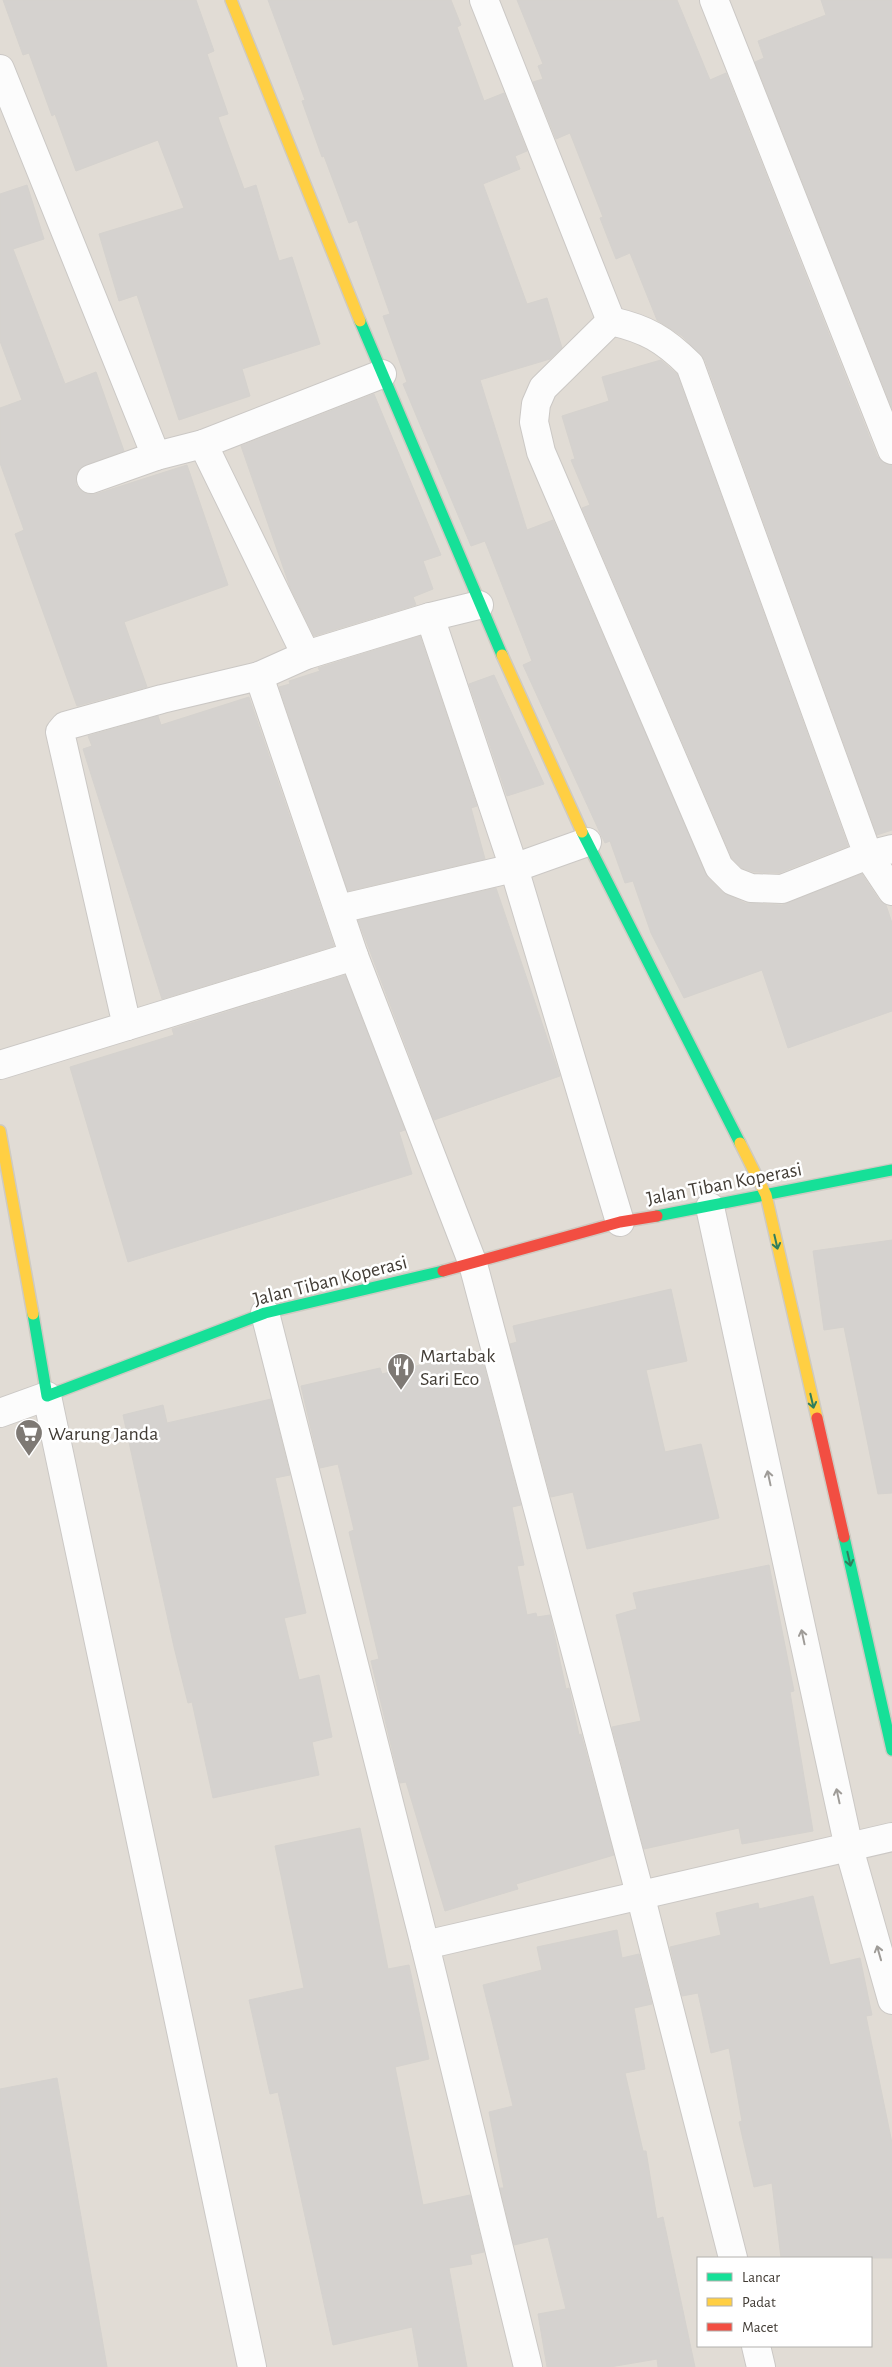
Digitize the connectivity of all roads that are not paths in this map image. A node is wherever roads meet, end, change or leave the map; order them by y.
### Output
1 (231, 0) edge
2 (484, 0) edge
3 (714, 0) edge
4 (0, 70) edge
5 (611, 321) junction
6 (382, 374) junction
7 (203, 444) junction
8 (892, 450) edge
9 (156, 456) junction
10 (91, 479) dead end
11 (479, 605) junction
12 (430, 617) junction
13 (306, 655) junction
14 (259, 676) junction
15 (587, 842) junction
16 (880, 852) edge
17 (514, 868) junction
18 (892, 891) edge
19 (339, 909) junction
20 (354, 956) junction
21 (127, 1026) junction
22 (0, 1065) edge
23 (0, 1131) edge
24 (892, 1170) edge
25 (766, 1195) junction
26 (710, 1206) junction
27 (620, 1222) junction
28 (473, 1264) junction
29 (265, 1313) junction
30 (47, 1396) junction
31 (0, 1413) edge
32 (892, 1750) edge
33 (892, 1837) edge
34 (849, 1848) junction
35 (640, 1894) junction
36 (425, 1945) junction
37 (892, 2000) edge
38 (733, 2257) edge
39 (756, 2347) edge
40 (252, 2367) edge
41 (528, 2367) edge
42 (761, 2367) edge

1 - 6 street
2 - 5 street
3 - 8 street
4 - 9 street
5 - 16 street
5 - 16 street
6 - 7 street
6 - 11 street
7 - 9 street
7 - 13 street
9 - 10 street
11 - 12 street
11 - 15 street
12 - 13 street
12 - 17 street
13 - 14 street
14 - 19 street
14 - 21 street
15 - 17 street
15 - 25 street
16 - 18 street
17 - 19 street
17 - 27 street
19 - 20 street
20 - 21 street
20 - 28 street
21 - 22 street
23 - 30 street
24 - 25 street, Jalan Tiban Koperasi
25 - 26 street, Jalan Tiban Koperasi
25 -> 32 street
26 - 27 street, Jalan Tiban Koperasi
34 -> 26 street
27 - 28 street, Jalan Tiban Koperasi
28 - 29 street, Jalan Tiban Koperasi
28 - 35 street
29 - 30 street, Jalan Tiban Koperasi
29 - 36 street
30 - 31 street
30 - 40 street
33 - 34 street
34 - 35 street
37 -> 34 street
35 - 36 street
35 - 38 street
36 - 41 street
39 - 42 street

